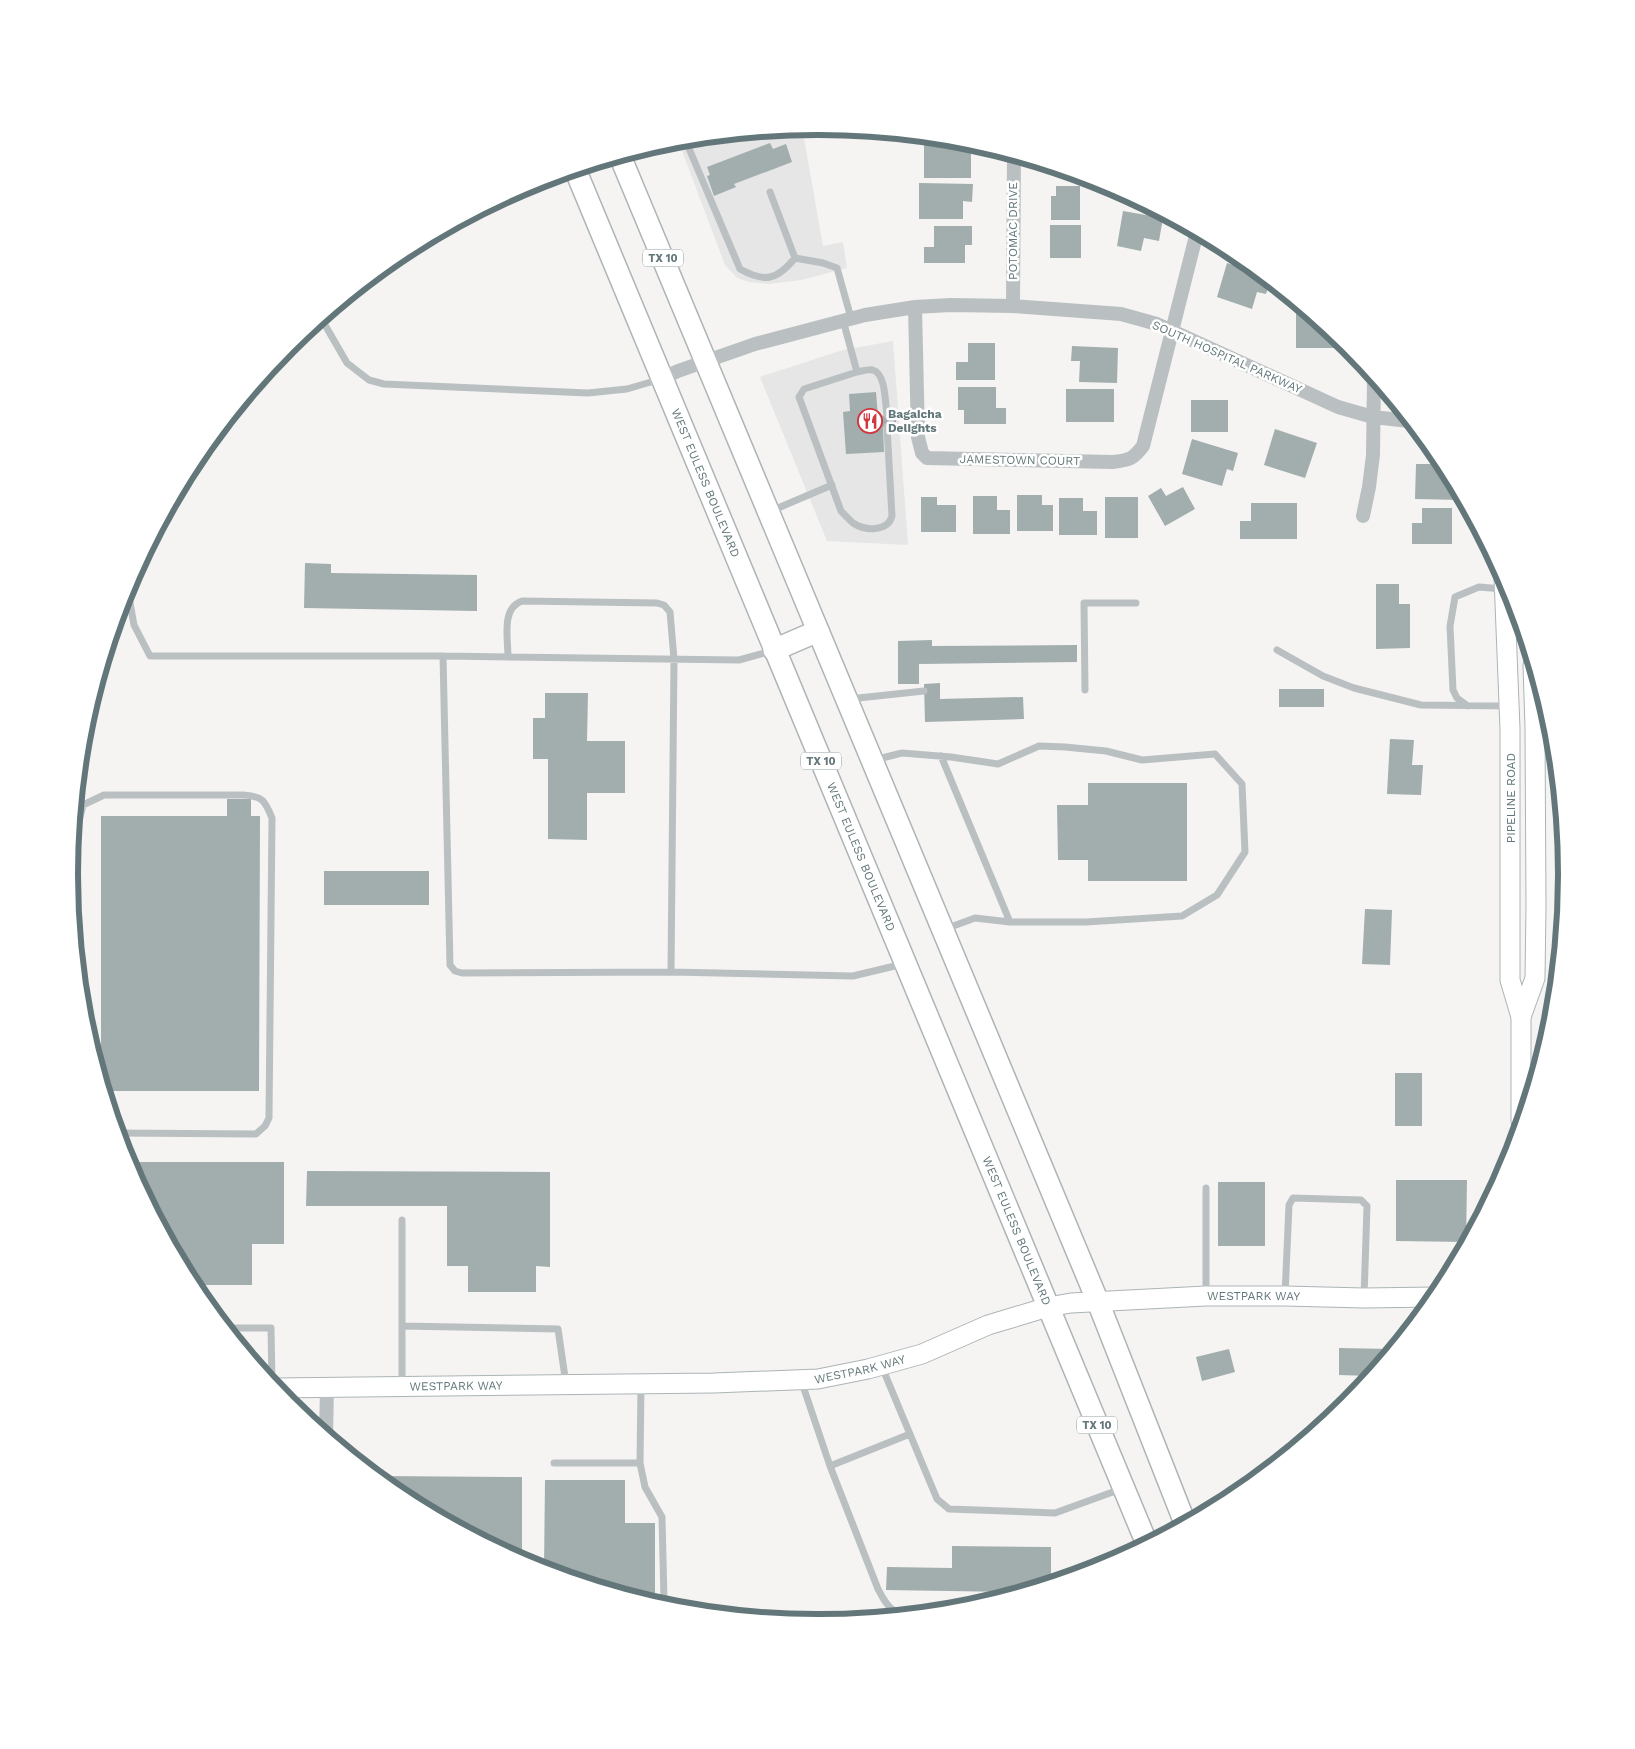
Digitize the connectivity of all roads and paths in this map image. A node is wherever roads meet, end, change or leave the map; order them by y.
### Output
1 (688, 146) edge
2 (622, 161) edge
3 (1014, 162) edge
4 (577, 175) edge
5 (770, 192) dead end
6 (1195, 238) edge
7 (795, 258) junction
8 (1013, 306) junction
9 (915, 307) junction
10 (847, 319) junction
11 (324, 323) edge
12 (1171, 331) junction
13 (706, 361) junction
14 (856, 372) junction
15 (661, 379) junction
16 (1374, 387) edge
17 (887, 415) dead end
18 (1374, 417) junction
19 (1402, 420) edge
20 (887, 427) dead end
21 (832, 484) junction
22 (769, 512) junction
23 (1363, 516) dead end
24 (1498, 584) edge
25 (130, 602) edge
26 (1505, 602) edge
27 (1136, 603) dead end
28 (818, 631) junction
29 (774, 650) junction
30 (1277, 650) dead end
31 (443, 656) junction
32 (508, 656) junction
33 (674, 659) junction
34 (1085, 690) dead end
35 (924, 691) dead end
36 (1534, 691) edge
37 (847, 699) junction
38 (1469, 706) junction
39 (1510, 706) junction
40 (1535, 728) junction
41 (1510, 729) junction
42 (941, 756) junction
43 (872, 760) junction
44 (80, 818) edge
45 (1010, 922) junction
46 (943, 930) junction
47 (905, 964) junction
48 (671, 972) junction
49 (1522, 1017) junction
50 (1521, 1102) edge
51 (125, 1133) edge
52 (1206, 1188) dead end
53 (402, 1220) dead end
54 (1206, 1296) junction
55 (1285, 1296) junction
56 (1425, 1297) edge
57 (1364, 1298) junction
58 (1098, 1302) junction
59 (1048, 1307) junction
60 (402, 1326) junction
61 (233, 1328) edge
62 (881, 1365) junction
63 (272, 1374) edge
64 (801, 1380) junction
65 (641, 1384) junction
66 (566, 1385) junction
67 (402, 1387) junction
68 (285, 1388) edge
69 (327, 1388) junction
70 (326, 1427) edge
71 (910, 1434) junction
72 (640, 1462) junction
73 (554, 1463) dead end
74 (830, 1466) junction
75 (1123, 1488) junction
76 (1183, 1518) edge
77 (1144, 1539) edge
78 (664, 1598) edge
79 (894, 1610) edge

1 - 7 lane
2 - 13 main road, TX 10
3 - 8 street, POTOMAC DRIVE
4 - 15 main road, WEST EULESS BOULEVARD / TX 10
5 - 7 lane
6 - 12 street
7 - 10 lane
8 - 9 street, SOUTH HOSPITAL PARKWAY
8 - 12 street, SOUTH HOSPITAL PARKWAY
9 - 10 street, SOUTH HOSPITAL PARKWAY
9 - 12 street, JAMESTOWN COURT
10 - 13 street, SOUTH HOSPITAL PARKWAY
10 - 14 lane
11 - 15 lane
12 - 18 street, SOUTH HOSPITAL PARKWAY
13 - 15 street, SOUTH HOSPITAL PARKWAY
13 - 22 main road, TX 10
14 - 17 lane
14 - 21 lane
15 - 29 main road, WEST EULESS BOULEVARD / TX 10
16 - 18 street
18 - 19 street, SOUTH HOSPITAL PARKWAY
18 - 23 street
20 - 21 lane
21 - 22 lane
22 - 28 main road, TX 10
24 - 38 lane
25 - 31 lane
26 - 39 main road, PIPELINE ROAD
27 - 34 lane
28 - 29 main road
28 - 37 main road, TX 10
29 - 33 lane
29 - 47 main road, WEST EULESS BOULEVARD / TX 10
30 - 38 lane
31 - 32 lane
31 - 48 lane
32 - 33 lane
32 - 33 lane
33 - 48 lane
35 - 37 lane
36 - 40 main road, PIPELINE ROAD
37 - 43 main road, TX 10
38 - 39 lane
39 - 41 main road, PIPELINE ROAD
40 - 41 main road
40 - 49 main road, PIPELINE ROAD
41 - 49 main road, PIPELINE ROAD
42 - 43 lane
42 - 45 lane
42 - 45 lane
43 - 46 main road, TX 10
44 - 51 lane
45 - 46 lane
46 - 58 main road, TX 10
47 - 48 lane
47 - 59 main road, WEST EULESS BOULEVARD / TX 10
49 - 50 main road, PIPELINE ROAD
52 - 54 lane
53 - 60 lane
54 - 55 main road, WESTPARK WAY
54 - 58 main road, WESTPARK WAY
55 - 57 main road, WESTPARK WAY
55 - 57 lane
56 - 57 main road, WESTPARK WAY
58 - 59 main road, WESTPARK WAY
58 - 76 main road, TX 10
59 - 62 main road, WESTPARK WAY
59 - 75 main road, WEST EULESS BOULEVARD / TX 10
60 - 66 lane
60 - 67 lane
61 - 63 lane
62 - 64 main road, WESTPARK WAY
62 - 71 lane
64 - 65 main road, WESTPARK WAY
64 - 74 lane
65 - 66 main road, WESTPARK WAY
65 - 72 lane
66 - 67 main road, WESTPARK WAY
67 - 69 main road, WESTPARK WAY
68 - 69 main road, WESTPARK WAY
69 - 70 street
71 - 74 lane
71 - 75 lane
72 - 73 lane
72 - 78 lane
74 - 79 lane
75 - 77 main road, WEST EULESS BOULEVARD / TX 10

